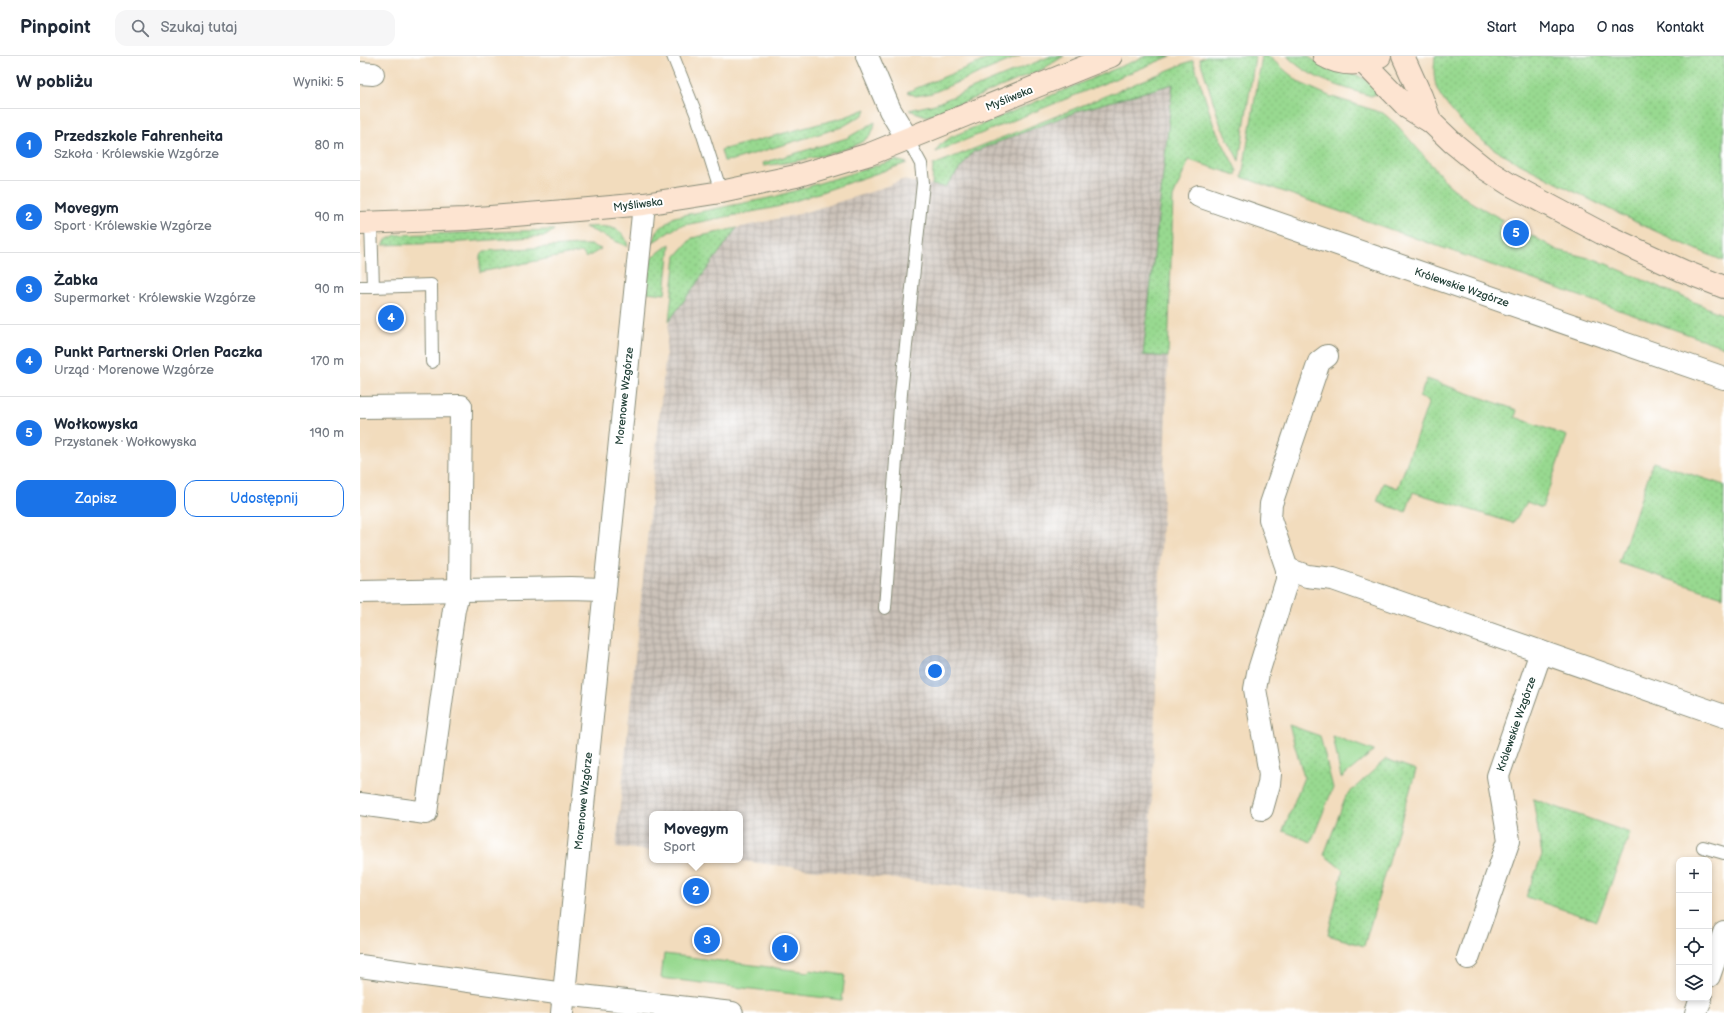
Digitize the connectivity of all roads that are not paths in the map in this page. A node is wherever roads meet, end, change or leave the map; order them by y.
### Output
1 (673, 56) edge
2 (867, 56) edge
3 (1111, 56) edge
4 (1324, 56) edge
5 (1403, 56) edge
6 (1372, 59) edge
7 (1431, 122) junction
8 (908, 140) junction
9 (721, 192) junction
10 (1199, 196) dead end
11 (644, 204) junction
12 (366, 223) edge
13 (360, 287) edge
14 (373, 287) junction
15 (1724, 287) edge
16 (1327, 356) dead end
17 (432, 362) dead end
18 (1724, 378) edge
19 (360, 407) edge
20 (1287, 569) junction
21 (605, 589) junction
22 (459, 590) junction
23 (360, 592) edge
24 (885, 608) dead end
25 (1541, 652) junction
26 (1724, 716) edge
27 (360, 804) edge
28 (1262, 809) dead end
29 (1703, 847) dead end
30 (1724, 853) edge
31 (1724, 933) edge
32 (1468, 958) dead end
33 (360, 966) edge
34 (1712, 967) edge
35 (1700, 1001) edge
36 (563, 1003) edge
37 (732, 1013) edge
38 (1696, 1013) edge

1 - 9 lane
2 - 8 street
3 - 8 street, Myśliwska
4 - 6 street
5 - 7 street
6 - 7 street
7 - 15 street
8 - 9 street, Myśliwska
8 - 24 lane
9 - 11 street, Myśliwska
10 - 18 street, Królewskie Wzgórze
11 - 12 street, Myśliwska
11 - 21 street, Morenowe Wzgórze
12 - 14 lane
13 - 14 lane
14 - 17 lane
16 - 20 street
19 - 22 street
20 - 25 street
20 - 28 street
21 - 22 street
21 - 36 street, Morenowe Wzgórze
22 - 23 street
22 - 27 street
25 - 26 street
25 - 32 street, Królewskie Wzgórze
29 - 30 lane
31 - 34 street
33 - 36 street
35 - 38 street
36 - 37 street

